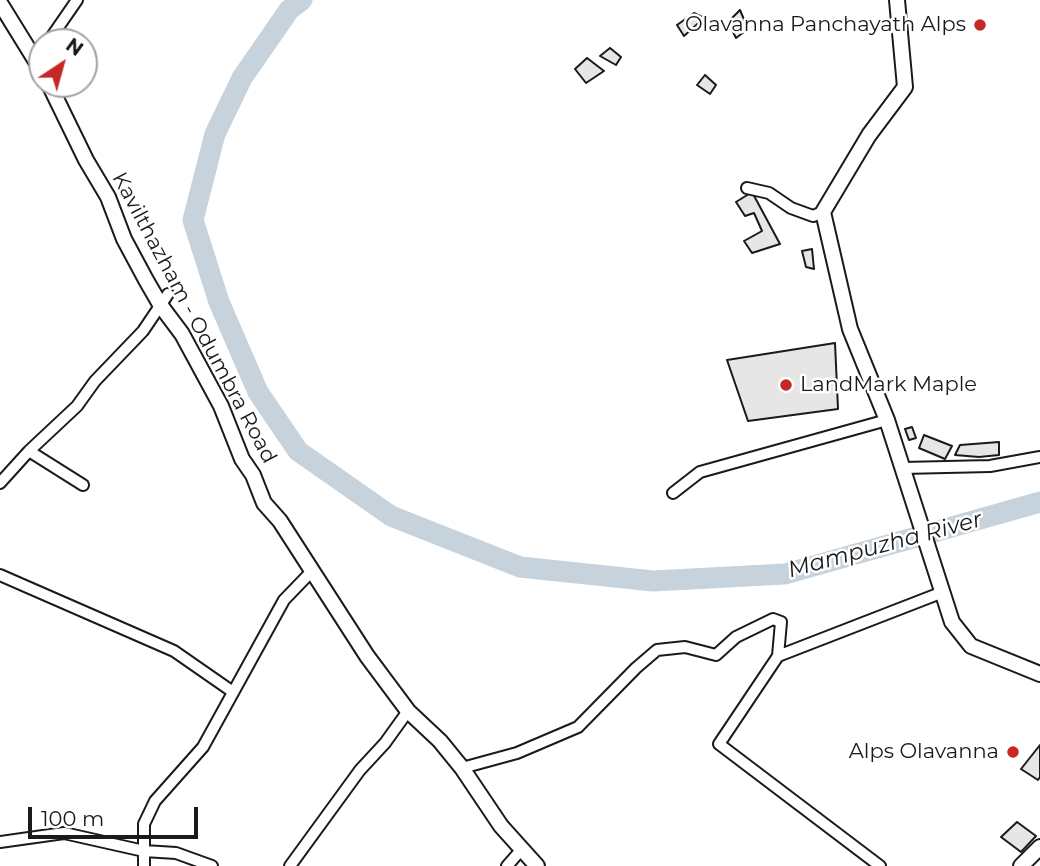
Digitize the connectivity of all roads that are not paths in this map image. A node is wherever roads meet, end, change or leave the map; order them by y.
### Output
1 (77, 0) edge
2 (897, 0) edge
3 (0, 3) edge
4 (58, 28) edge
5 (28, 43) edge
6 (56, 98) edge
7 (747, 188) dead end
8 (823, 212) junction
9 (165, 300) junction
10 (887, 420) junction
11 (29, 451) junction
12 (1040, 457) edge
13 (903, 468) junction
14 (0, 483) edge
15 (83, 485) dead end
16 (673, 493) dead end
17 (312, 571) junction
18 (0, 575) edge
19 (943, 592) junction
20 (779, 656) junction
21 (1040, 674) edge
22 (233, 692) junction
23 (408, 711) junction
24 (462, 768) junction
25 (0, 842) edge
26 (1040, 847) edge
27 (521, 850) junction
28 (144, 851) junction
29 (144, 866) edge
30 (212, 866) edge
31 (290, 866) edge
32 (507, 866) edge
33 (537, 866) edge
34 (880, 866) edge
35 (1021, 866) edge

1 - 4 street
2 - 8 main road
3 - 5 main road
6 - 9 main road, Kavilthazham - Odumbra Road
7 - 8 street
8 - 10 main road
9 - 11 street
9 - 17 main road, Kavilthazham - Odumbra Road
10 - 13 main road
10 - 16 street
11 - 14 street
11 - 15 street
12 - 13 street
13 - 19 main road
17 - 22 street
17 - 23 main road, Kavilthazham - Odumbra Road
18 - 22 street
19 - 20 street
19 - 21 main road
20 - 24 street
20 - 34 street
22 - 28 street
23 - 24 main road, Kavilthazham - Odumbra Road
23 - 31 street
24 - 27 main road, Kavilthazham - Odumbra Road
25 - 28 street
26 - 35 main road
27 - 32 street
27 - 33 main road, Kavilthazham - Odumbra Road
28 - 29 street
28 - 30 street

